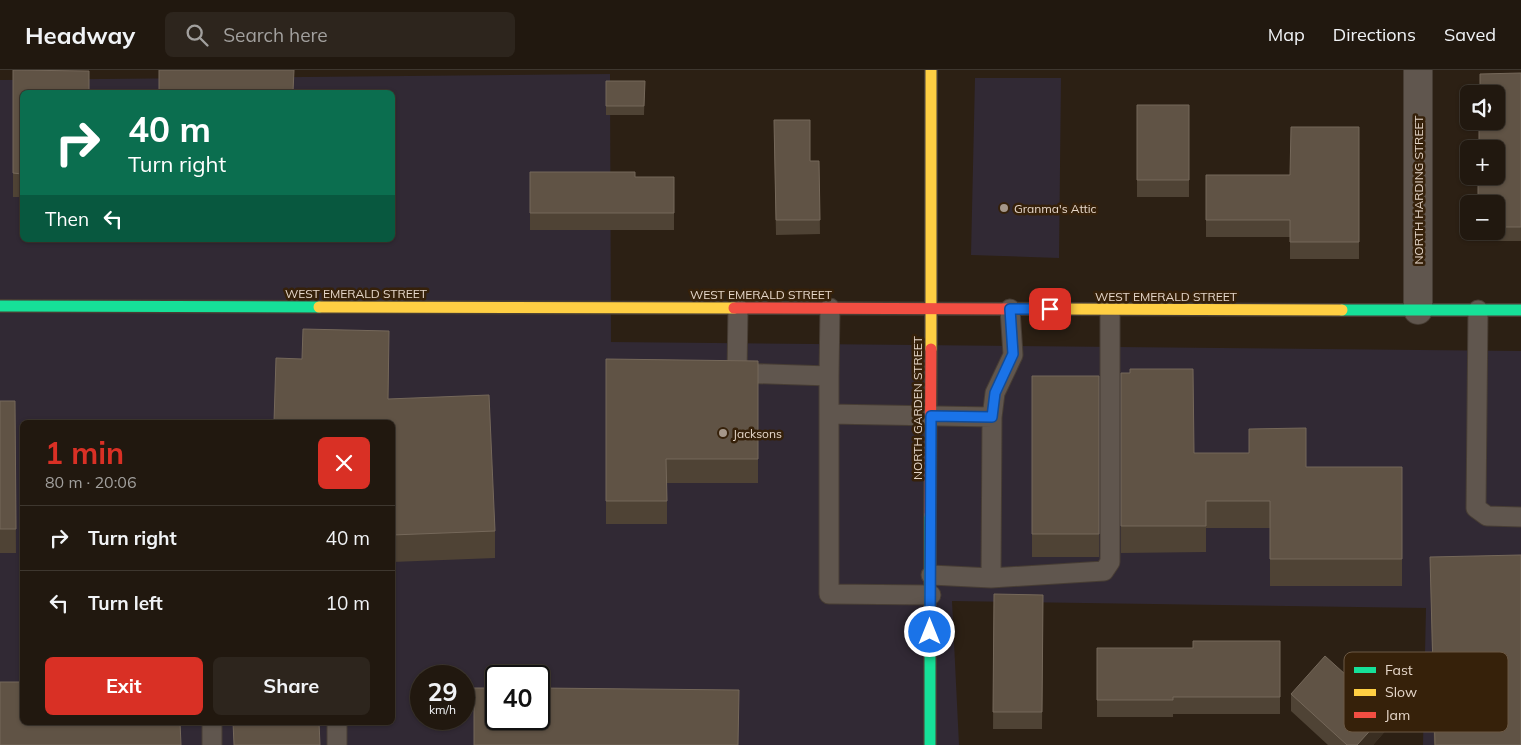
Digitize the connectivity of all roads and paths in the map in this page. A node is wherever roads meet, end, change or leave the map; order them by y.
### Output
1 (931, 70) edge
2 (1418, 70) edge
3 (0, 306) edge
4 (738, 308) junction
5 (830, 308) junction
6 (931, 309) junction
7 (1010, 309) junction
8 (1110, 309) junction
9 (1418, 310) junction
10 (1478, 310) junction
11 (1521, 310) edge
12 (829, 376) junction
13 (829, 414) junction
14 (931, 416) junction
15 (992, 417) junction
16 (1521, 517) edge
17 (931, 575) junction
18 (991, 578) junction
19 (931, 595) junction
20 (212, 725) edge
21 (337, 725) edge
22 (212, 745) edge
23 (337, 745) edge
24 (930, 745) edge

1 - 6 street, NORTH GARDEN STREET
2 - 9 street, NORTH HARDING STREET
3 - 4 street, WEST EMERALD STREET
4 - 5 street, WEST EMERALD STREET
4 - 12 lane
5 - 6 street, WEST EMERALD STREET
5 - 12 lane
6 - 7 street, WEST EMERALD STREET
6 - 14 street, NORTH GARDEN STREET
7 - 8 street, WEST EMERALD STREET
7 - 15 lane
8 - 9 street, WEST EMERALD STREET
8 - 18 lane
9 - 10 street, WEST EMERALD STREET
10 - 11 street, WEST EMERALD STREET
10 - 16 lane
12 - 13 lane
13 - 14 lane
13 - 19 lane
14 - 15 lane
14 - 17 street, NORTH GARDEN STREET
15 - 18 lane
17 - 18 lane
17 - 19 street, NORTH GARDEN STREET
19 - 24 street, NORTH GARDEN STREET
20 - 22 lane
21 - 23 lane

